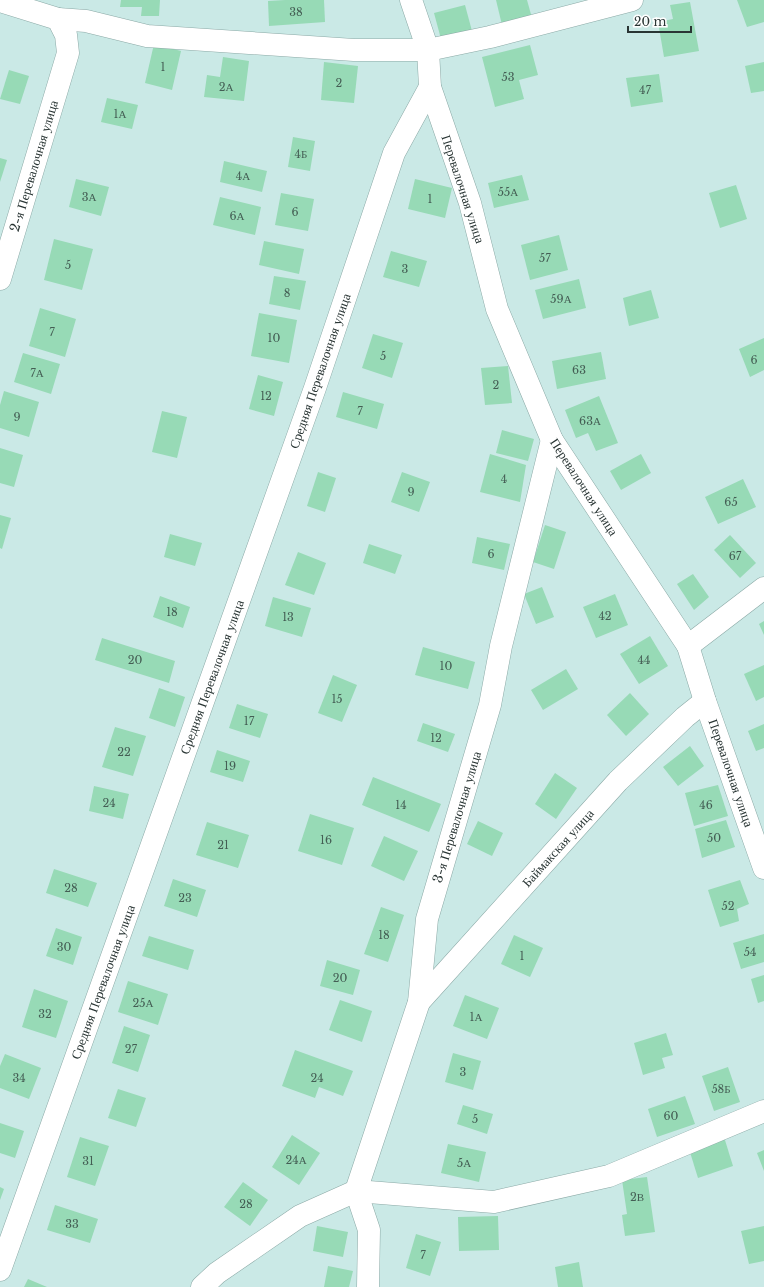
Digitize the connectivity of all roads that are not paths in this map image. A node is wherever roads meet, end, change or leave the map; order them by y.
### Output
1 (411, 0) edge
2 (632, 0) edge
3 (0, 1) edge
4 (58, 19) junction
5 (428, 50) junction
6 (430, 87) junction
7 (3, 256) edge
8 (0, 279) edge
9 (552, 440) junction
10 (764, 588) edge
11 (688, 646) junction
12 (705, 701) junction
13 (764, 868) edge
14 (419, 1002) junction
15 (764, 1110) edge
16 (356, 1192) junction
17 (0, 1270) edge
18 (202, 1287) edge
19 (368, 1287) edge

1 - 5 street, Перевалочная улица
2 - 5 street
3 - 4 street
4 - 5 street
4 - 7 street, 2-я Перевалочная улица
5 - 6 street, Перевалочная улица
6 - 9 street, Перевалочная улица
6 - 17 street, Средняя Перевалочная улица
7 - 8 street, 2-я Перевалочная улица
9 - 11 street, Перевалочная улица
9 - 14 street, 3-я Перевалочная улица
10 - 11 street
11 - 12 street, Перевалочная улица
12 - 13 street, Перевалочная улица
12 - 14 street, Баймакская улица
14 - 16 street, 3-я Перевалочная улица
15 - 16 street
16 - 18 street
16 - 19 street

